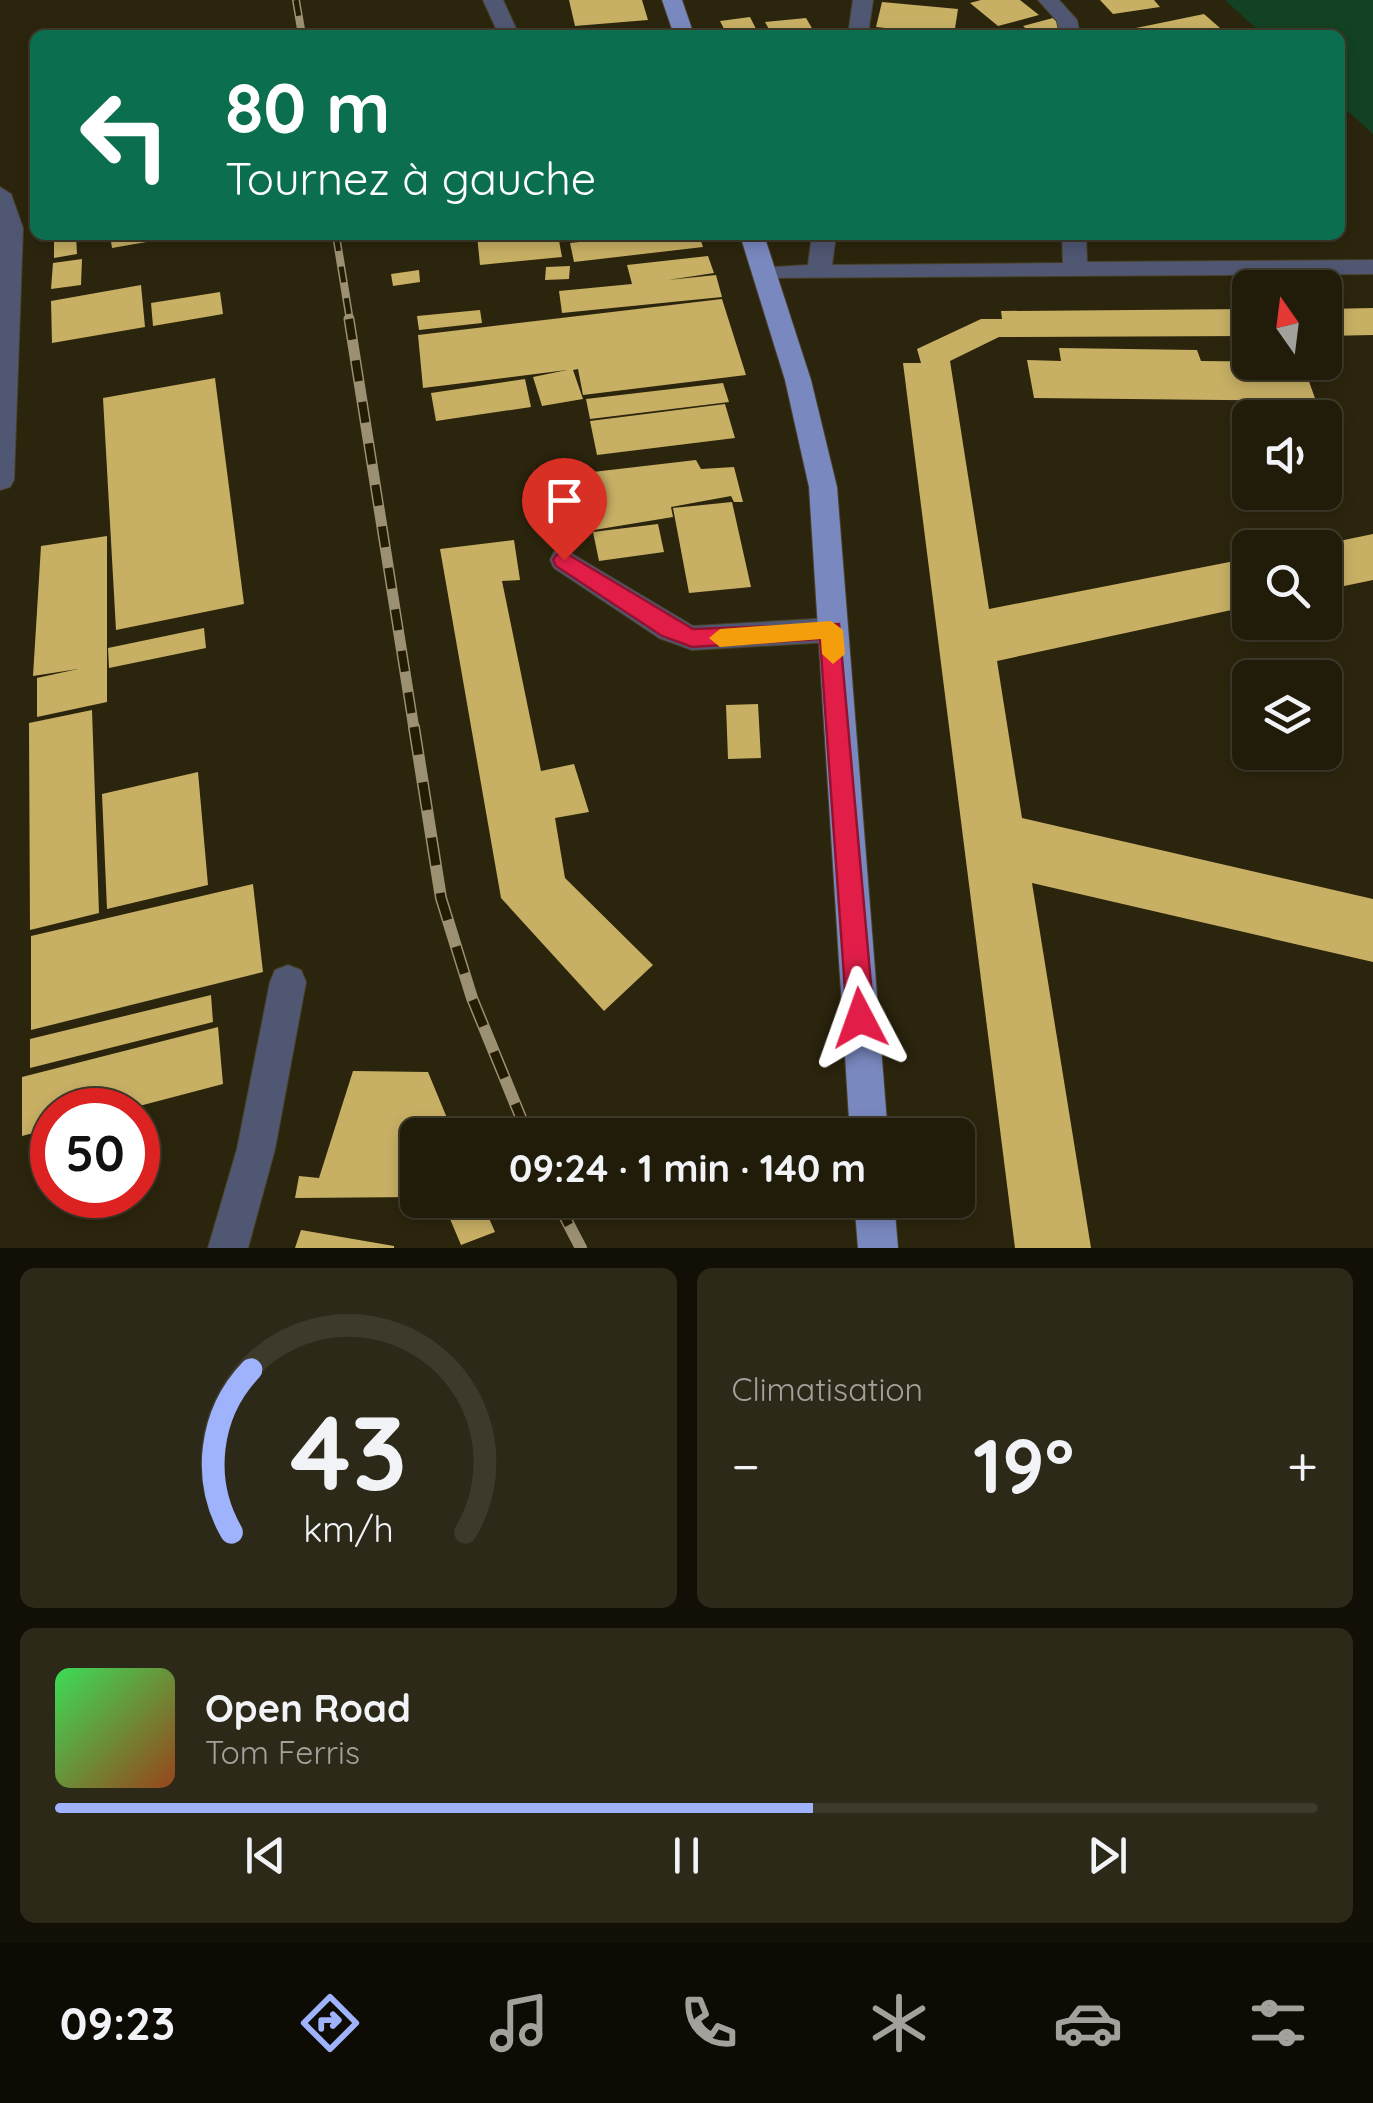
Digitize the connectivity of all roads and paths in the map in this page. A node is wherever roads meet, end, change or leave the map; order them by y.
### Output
1 (492, 0) edge
2 (672, 0) edge
3 (864, 0) edge
4 (1048, 0) edge
5 (507, 30) edge
6 (682, 30) edge
7 (859, 30) edge
8 (1069, 30) edge
9 (0, 194) edge
10 (754, 240) edge
11 (823, 240) edge
12 (1074, 240) edge
13 (1373, 267) edge
14 (1074, 268) junction
15 (818, 270) junction
16 (765, 273) junction
17 (0, 480) edge
18 (564, 560) dead end
19 (831, 630) junction
20 (288, 982) dead end
21 (868, 1118) edge
22 (876, 1218) edge
23 (228, 1248) edge
24 (878, 1248) edge

1 - 5 street
2 - 6 main road
3 - 7 street
4 - 8 street
9 - 17 street
10 - 16 main road
11 - 15 street
12 - 14 street
13 - 14 street
14 - 15 street
15 - 16 street
16 - 19 main road
18 - 19 street
19 - 21 main road
20 - 23 street
22 - 24 main road

